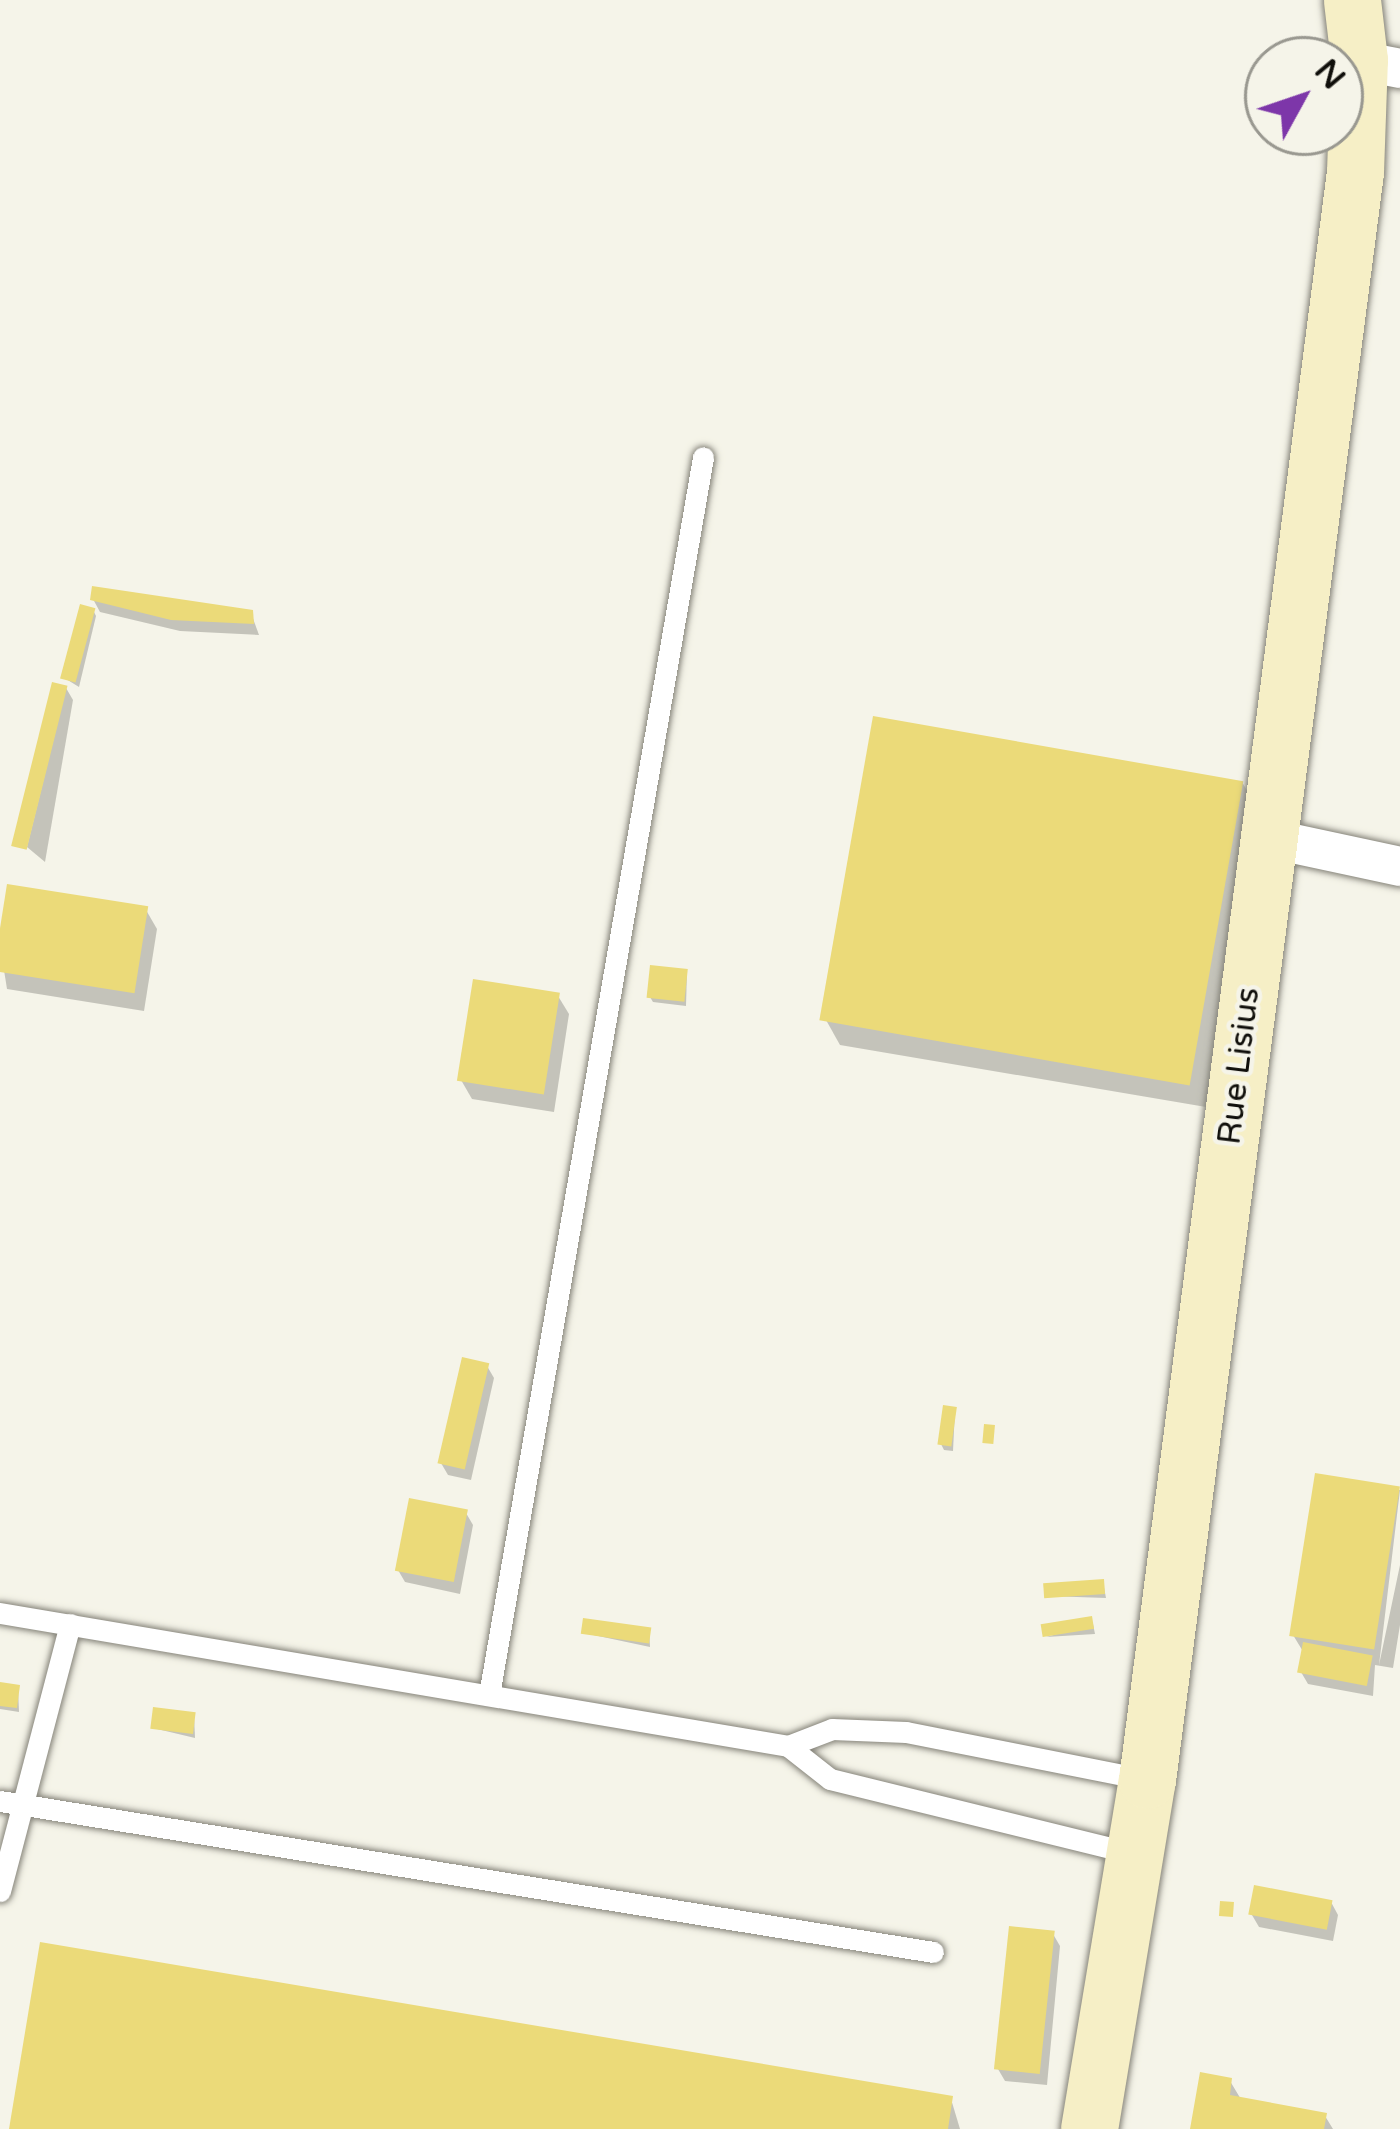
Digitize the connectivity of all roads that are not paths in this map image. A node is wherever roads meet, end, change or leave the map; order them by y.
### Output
1 (1352, 0) edge
2 (1380, 64) edge
3 (703, 458) dead end
4 (1269, 838) junction
5 (1400, 866) edge
6 (0, 1612) edge
7 (70, 1624) junction
8 (489, 1695) junction
9 (788, 1746) junction
10 (1147, 1780) junction
11 (11, 1804) edge
12 (1132, 1853) junction
13 (0, 1891) edge
14 (933, 1952) dead end
15 (1089, 2129) edge

1 - 2 street, Rue Lisius
2 - 4 street, Rue Lisius
3 - 8 lane
4 - 5 street
4 - 10 street, Rue Lisius
6 - 7 lane
7 - 8 lane
7 - 11 lane
8 - 9 lane
9 - 10 lane
9 - 12 lane
10 - 12 street, Rue Lisius
11 - 13 lane
11 - 14 lane
12 - 15 street, Rue Lisius

